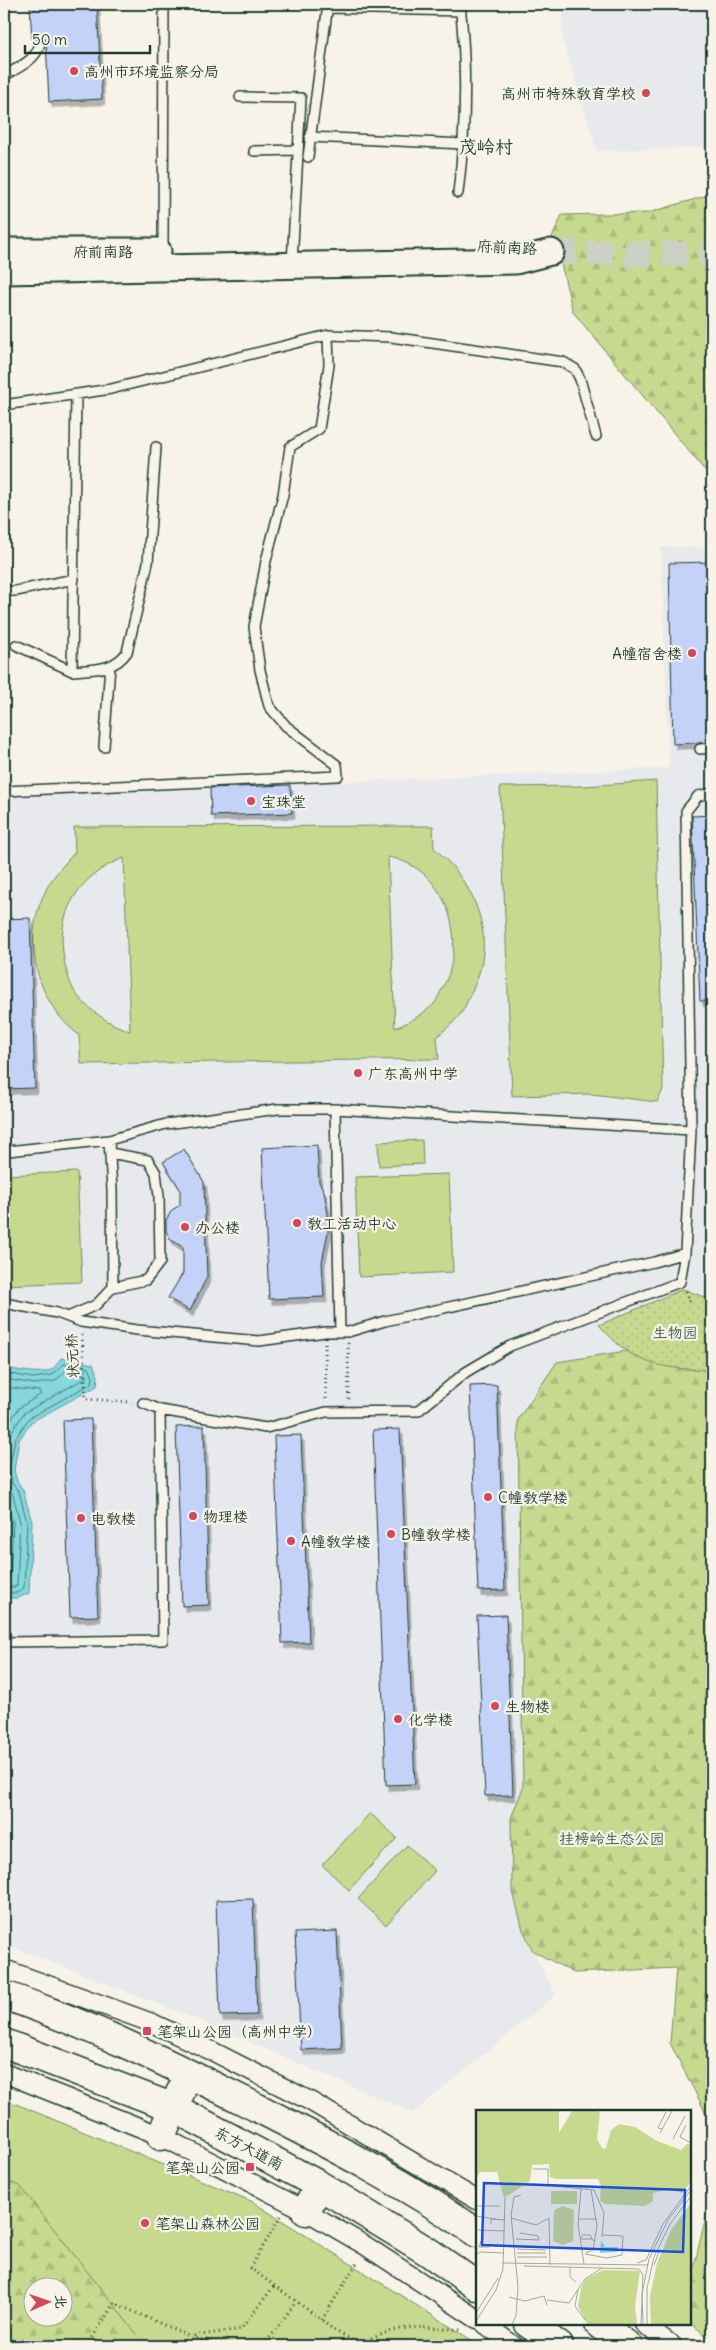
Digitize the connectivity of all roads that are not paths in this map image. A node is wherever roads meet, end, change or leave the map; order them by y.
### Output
1 (164, 4) edge
2 (328, 6) edge
3 (460, 8) edge
4 (40, 42) dead end
5 (4, 76) edge
6 (240, 97) dead end
7 (310, 137) junction
8 (464, 144) junction
9 (297, 150) junction
10 (254, 151) dead end
11 (308, 157) dead end
12 (458, 193) dead end
13 (4, 251) edge
14 (291, 257) junction
15 (163, 260) junction
16 (4, 271) edge
17 (328, 335) junction
18 (76, 395) junction
19 (4, 405) edge
20 (596, 436) dead end
21 (156, 447) dead end
22 (74, 579) junction
23 (4, 592) edge
24 (16, 645) dead end
25 (110, 666) junction
26 (72, 670) junction
27 (104, 747) dead end
28 (712, 748) edge
29 (700, 749) dead end
30 (4, 791) edge
31 (712, 793) edge
32 (335, 1109) junction
33 (691, 1130) junction
34 (109, 1140) junction
35 (110, 1153) junction
36 (4, 1154) edge
37 (685, 1253) junction
38 (113, 1287) junction
39 (4, 1303) edge
40 (68, 1317) junction
41 (344, 1332) junction
42 (143, 1403) road end
43 (160, 1410) junction
44 (4, 1642) edge
45 (4, 1969) edge
46 (4, 1995) edge
47 (4, 2043) edge
48 (4, 2073) edge
49 (189, 2074) junction
50 (174, 2108) junction
51 (160, 2136) junction
52 (319, 2185) junction
53 (476, 2199) edge
54 (306, 2211) junction
55 (476, 2232) edge
56 (476, 2285) edge
57 (476, 2318) edge
58 (530, 2325) edge
59 (600, 2325) edge
60 (645, 2325) edge
61 (491, 2329) edge
62 (514, 2346) edge
63 (559, 2346) edge
64 (628, 2346) edge
65 (673, 2346) edge

1 - 15 lane
2 - 3 lane
2 - 7 lane
3 - 8 lane
4 - 5 lane
6 - 9 lane
7 - 8 lane
7 - 11 lane
8 - 12 lane
9 - 10 lane
9 - 14 lane
13 - 15 main road, 府前南路
14 - 14 main road, 府前南路
14 - 15 main road, 府前南路
15 - 16 main road, 府前南路
17 - 18 lane
17 - 20 lane
17 - 30 lane
18 - 19 lane
18 - 22 lane
21 - 25 lane
22 - 23 lane
22 - 26 lane
24 - 26 lane
25 - 26 lane
25 - 27 lane
28 - 29 lane
31 - 33 lane
32 - 33 lane
32 - 34 lane
32 - 41 lane
33 - 37 lane
34 - 35 lane
34 - 36 lane
35 - 38 lane
35 - 38 lane
37 - 41 lane
37 - 43 lane
38 - 40 lane
39 - 40 lane
40 - 41 lane
42 - 43 lane
43 - 44 lane
45 - 53 street
46 - 49 main road
47 - 50 main road, 东方大道南
48 - 51 street
49 - 50 main road
49 - 55 main road
50 - 51 main road
50 - 52 main road, 东方大道南
51 - 54 street
52 - 54 main road
52 - 56 main road, 东方大道南
54 - 57 street
58 - 63 main road
59 - 64 main road
60 - 65 street
61 - 62 street

